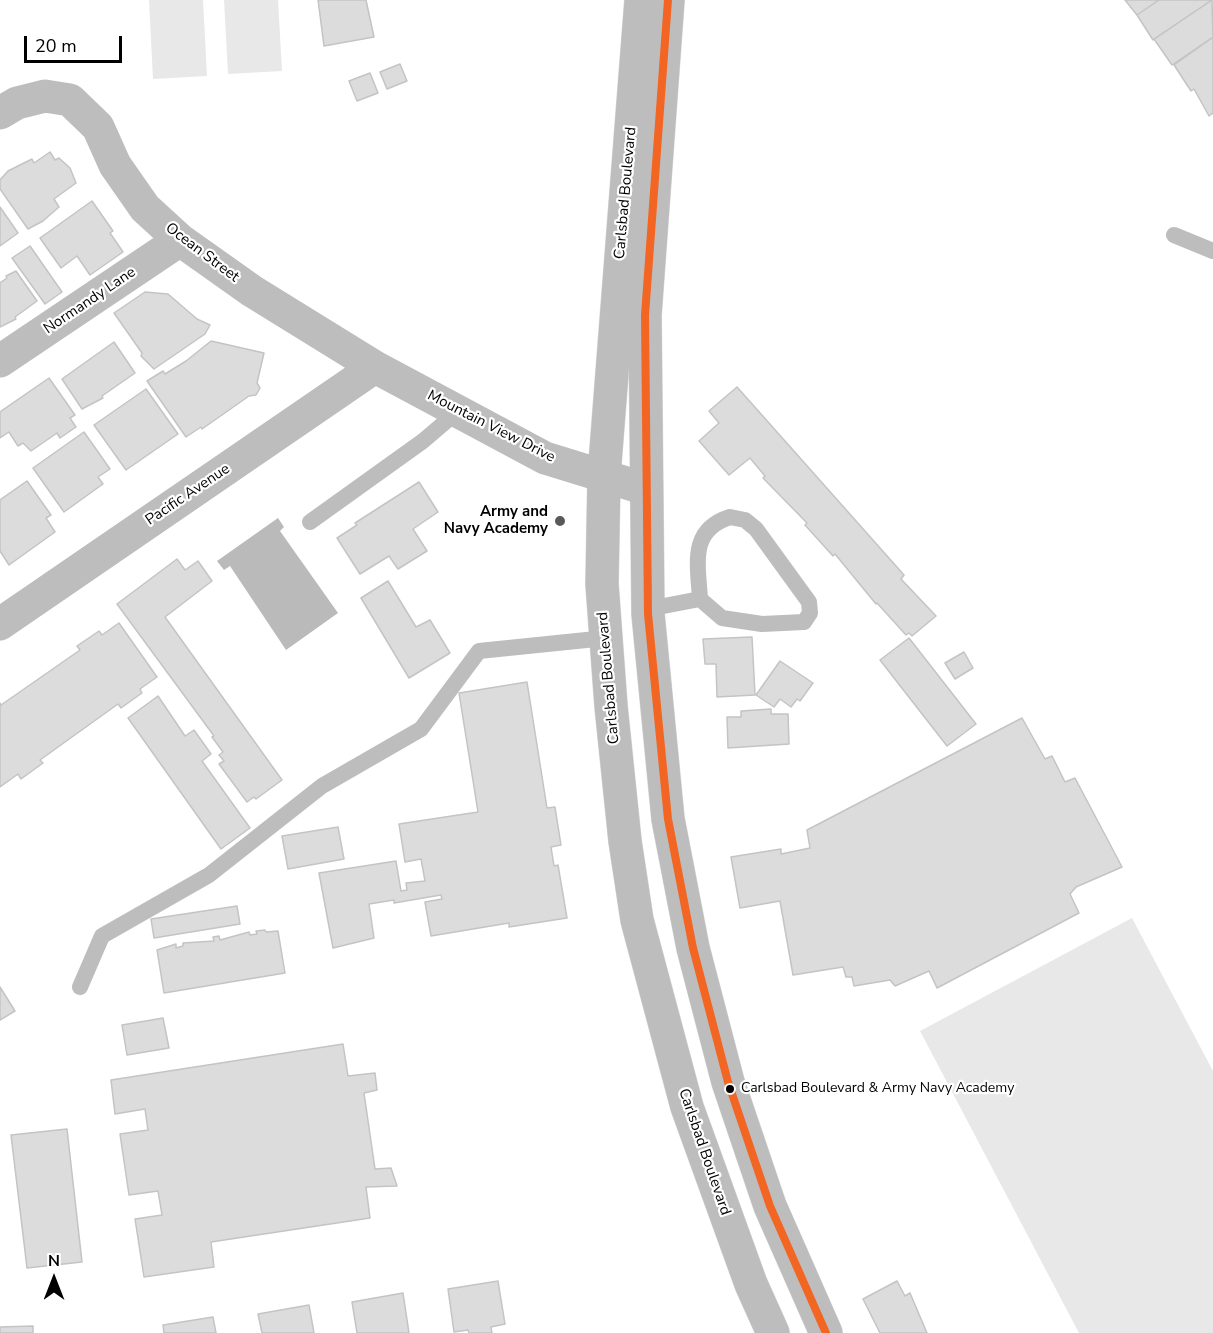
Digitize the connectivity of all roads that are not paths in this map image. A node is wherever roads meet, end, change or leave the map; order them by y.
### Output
1 (659, 0) edge
2 (0, 113) edge
3 (1174, 235) dead end
4 (180, 240) junction
5 (1213, 251) edge
6 (631, 314) junction
7 (0, 362) edge
8 (375, 367) junction
9 (457, 412) junction
10 (604, 476) junction
11 (645, 489) junction
12 (310, 522) dead end
13 (700, 599) junction
14 (648, 609) junction
15 (0, 624) edge
16 (606, 638) junction
17 (80, 987) dead end
18 (773, 1333) edge
19 (826, 1333) edge

1 - 6 main road, Carlsbad Boulevard
2 - 4 main road, Ocean Street
3 - 5 lane
4 - 7 main road, Normandy Lane
4 - 8 main road, Ocean Street
6 - 10 main road, Carlsbad Boulevard
6 - 11 main road, Carlsbad Boulevard
8 - 9 main road, Mountain View Drive
8 - 15 main road, Pacific Avenue
9 - 10 main road, Mountain View Drive
9 - 12 lane
10 - 11 main road, Mountain View Drive
10 - 16 main road, Carlsbad Boulevard
11 - 14 main road, Carlsbad Boulevard
13 - 13 lane
13 - 14 lane
14 - 19 main road, Carlsbad Boulevard
16 - 17 lane
16 - 18 main road, Carlsbad Boulevard

